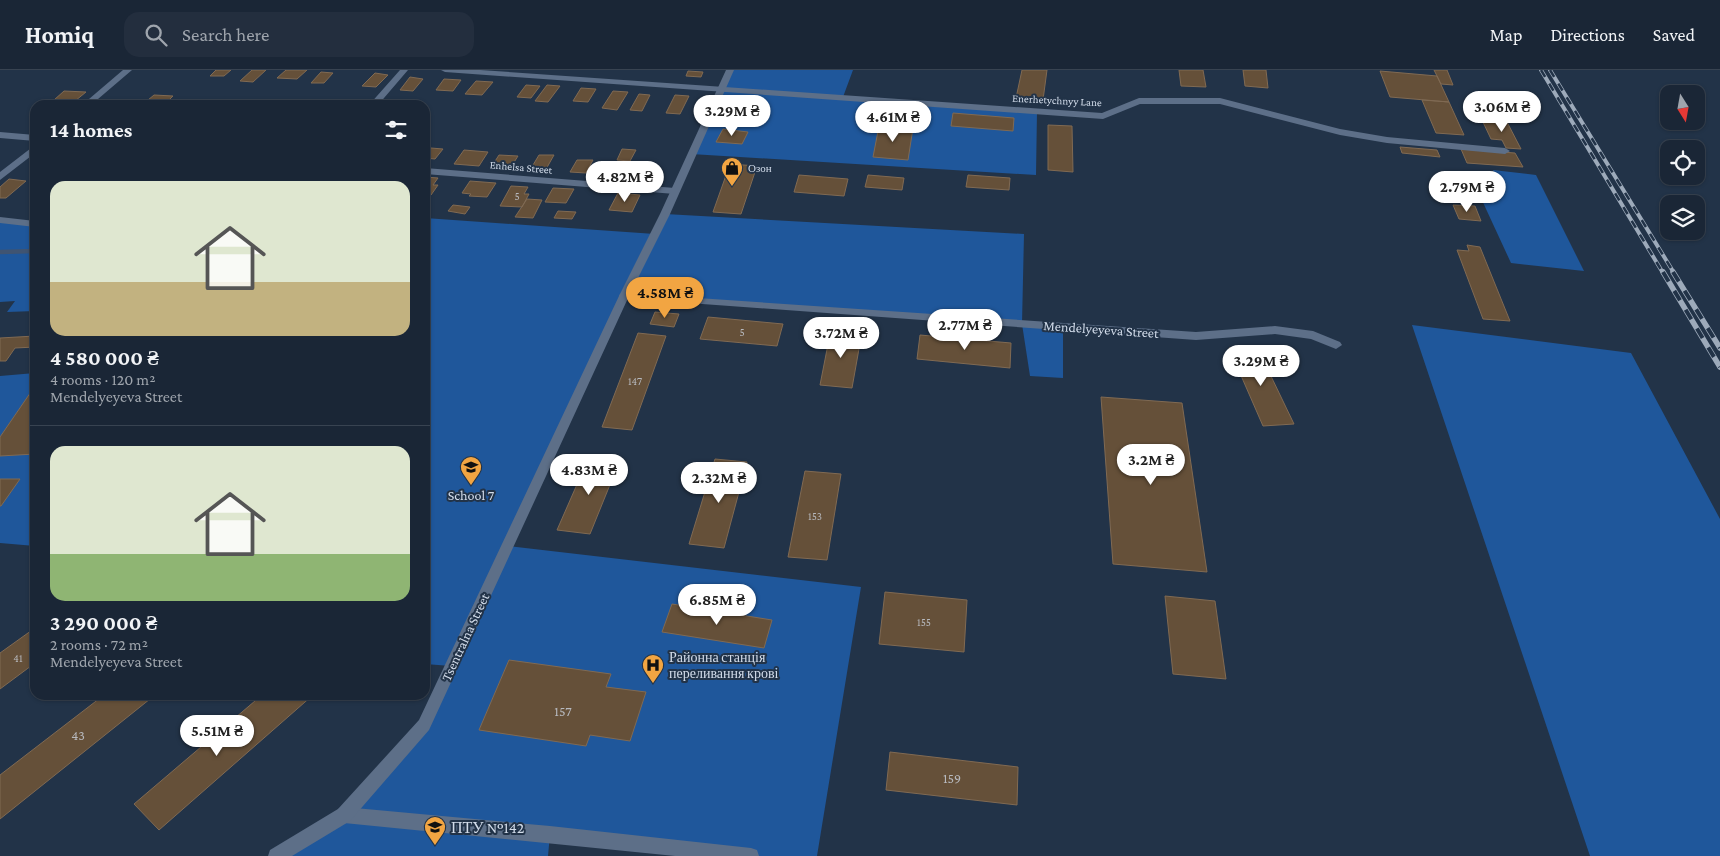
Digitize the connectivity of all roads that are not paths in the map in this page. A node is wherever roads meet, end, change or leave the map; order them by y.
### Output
1 (128, 70) edge
2 (404, 70) edge
3 (446, 70) edge
4 (730, 70) edge
5 (722, 90) junction
6 (92, 100) edge
7 (377, 100) edge
8 (0, 135) edge
9 (30, 138) edge
10 (30, 152) edge
11 (1505, 152) dead end
12 (430, 171) edge
13 (0, 177) edge
14 (674, 191) junction
15 (0, 220) edge
16 (30, 223) edge
17 (624, 296) junction
18 (1336, 345) dead end
19 (344, 815) junction
20 (276, 856) edge
21 (751, 856) edge

1 - 6 street
2 - 7 street
3 - 5 street, Enerhetychnyy Lane
4 - 5 street, Tsentralna Street
5 - 11 street, Enerhetychnyy Lane
5 - 14 street, Tsentralna Street
8 - 9 street
10 - 13 street
12 - 14 street, Enhelsa Street
14 - 17 street, Tsentralna Street
15 - 16 street
17 - 18 street, Mendelyeyeva Street
17 - 19 street, Tsentralna Street
19 - 20 street
19 - 21 street

